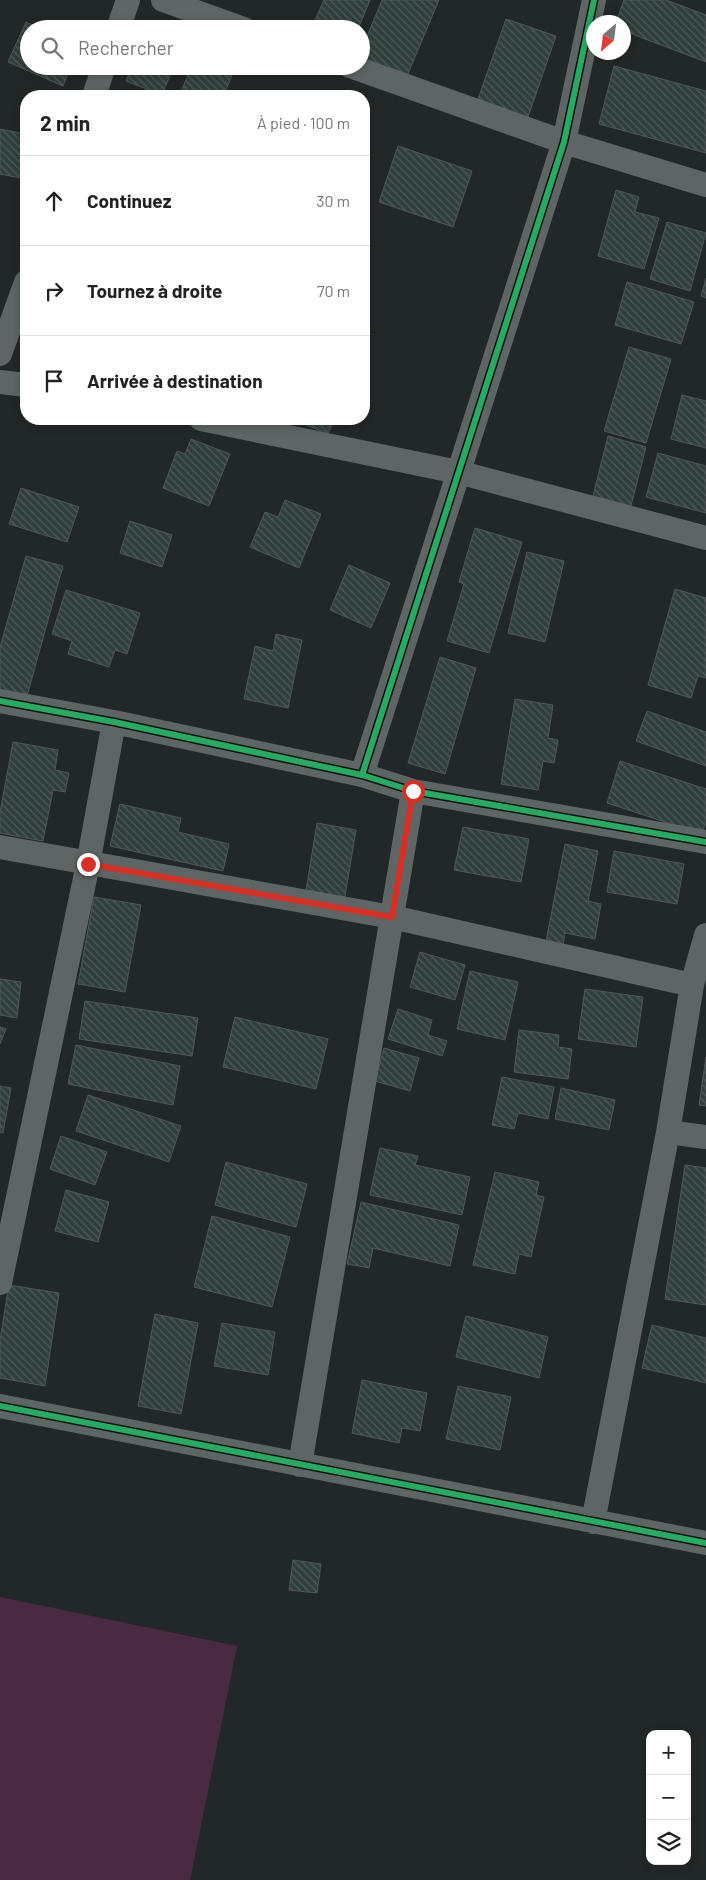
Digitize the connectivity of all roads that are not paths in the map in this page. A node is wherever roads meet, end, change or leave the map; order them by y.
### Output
1 (128, 0) edge
2 (163, 0) edge
3 (594, 0) edge
4 (121, 20) edge
5 (219, 20) edge
6 (370, 73) edge
7 (101, 75) edge
8 (96, 90) edge
9 (564, 142) junction
10 (706, 184) edge
11 (20, 299) edge
12 (0, 354) edge
13 (0, 382) edge
14 (20, 384) edge
15 (230, 425) edge
16 (458, 472) junction
17 (706, 538) edge
18 (0, 700) edge
19 (114, 722) junction
20 (362, 775) junction
21 (413, 791) junction
22 (706, 842) edge
23 (0, 848) edge
24 (88, 864) junction
25 (392, 917) junction
26 (706, 934) edge
27 (692, 986) junction
28 (668, 1132) junction
29 (706, 1137) edge
30 (0, 1283) edge
31 (0, 1406) edge
32 (300, 1465) junction
33 (594, 1522) junction
34 (706, 1543) edge

1 - 4 street
2 - 5 street
3 - 9 street
6 - 9 street
7 - 8 street
9 - 10 street
9 - 16 street
11 - 12 street
13 - 14 street
15 - 16 street
16 - 17 street
16 - 20 street
18 - 19 street
19 - 20 street
19 - 24 street
20 - 21 street
21 - 22 street
21 - 25 street
23 - 24 street
24 - 25 street
24 - 30 street
25 - 27 street
25 - 32 street
26 - 27 street
27 - 28 street
28 - 29 street
28 - 33 street
31 - 32 street
32 - 33 street
33 - 34 street

